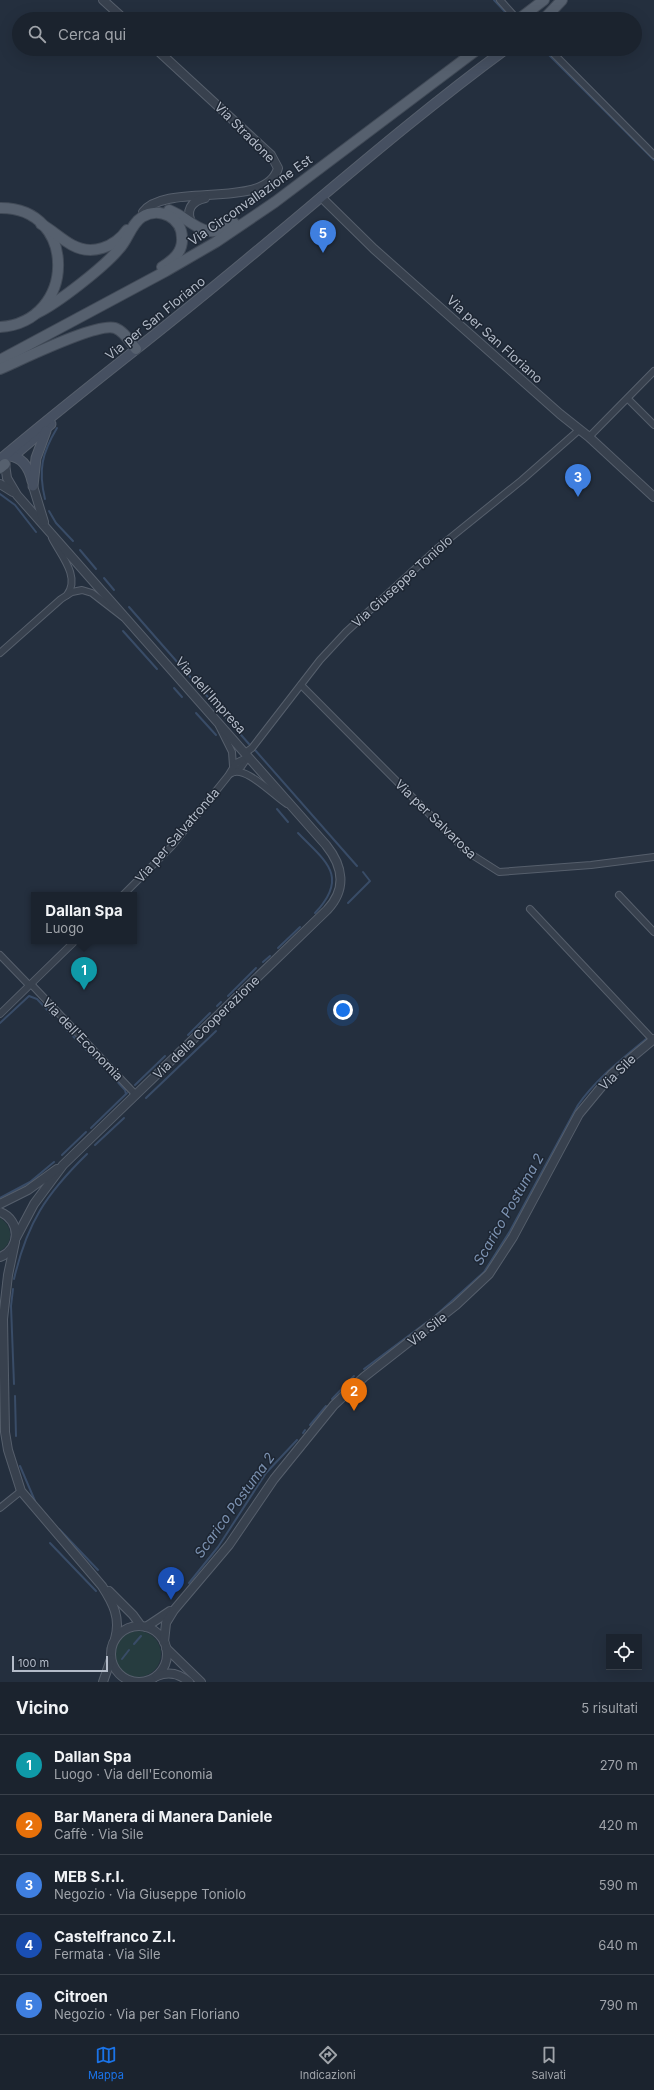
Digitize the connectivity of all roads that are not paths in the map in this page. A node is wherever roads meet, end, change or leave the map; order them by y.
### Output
1 (103, 0) edge
2 (500, 0) edge
3 (544, 0) edge
4 (562, 0) edge
5 (116, 12) edge
6 (511, 12) edge
7 (528, 12) edge
8 (551, 12) edge
9 (164, 56) edge
10 (469, 56) edge
11 (497, 56) edge
12 (555, 56) edge
13 (654, 155) edge
14 (215, 195) junction
15 (322, 197) junction
16 (278, 199) junction
17 (0, 202) edge
18 (0, 208) edge
19 (14, 210) junction
20 (143, 212) junction
21 (41, 224) junction
22 (192, 225) junction
23 (112, 300) junction
24 (37, 312) junction
25 (2, 327) edge
26 (136, 349) junction
27 (0, 360) edge
28 (0, 369) edge
29 (654, 371) edge
30 (628, 399) junction
31 (66, 407) junction
32 (50, 421) junction
33 (654, 425) edge
34 (579, 430) junction
35 (588, 437) junction
36 (5, 460) edge
37 (0, 484) edge
38 (33, 486) junction
39 (17, 495) junction
40 (654, 497) edge
41 (46, 526) junction
42 (66, 595) junction
43 (128, 621) junction
44 (0, 653) edge
45 (301, 685) junction
46 (217, 721) junction
47 (247, 755) junction
48 (232, 771) junction
49 (292, 807) junction
50 (654, 857) edge
51 (340, 889) joint
52 (126, 892) edge
53 (619, 895) dead end
54 (530, 909) dead end
55 (654, 932) edge
56 (72, 944) edge
57 (0, 955) edge
58 (30, 985) junction
59 (0, 1014) edge
60 (654, 1039) edge
61 (136, 1095) junction
62 (67, 1161) junction
63 (0, 1204) edge
64 (0, 1212) edge
65 (16, 1240) junction
66 (0, 1257) edge
67 (0, 1307) edge
68 (3, 1319) junction
69 (21, 1491) junction
70 (0, 1508) edge
71 (102, 1586) junction
72 (178, 1603) junction
73 (143, 1626) junction
74 (115, 1639) junction
75 (165, 1645) junction
76 (111, 1656) junction
77 (154, 1677) junction
78 (125, 1681) edge
79 (103, 1682) edge
80 (189, 1682) edge
81 (201, 1682) edge

1 - 5 street
2 - 6 street
3 - 7 main road
4 - 8 main road
9 - 14 street, Via Stradone
10 - 16 main road, Via Circonvallazione Est
11 - 15 main road, Via per San Floriano
12 - 13 street
14 - 20 street
14 - 22 street
15 - 26 main road, Via per San Floriano
15 - 34 street, Via per San Floriano
16 - 22 main road
16 - 23 main road, Via Circonvallazione Est
17 - 19 main road
18 - 19 main road
19 - 21 main road
20 - 21 main road
20 - 22 main road
21 - 24 main road
23 - 24 main road
23 - 27 main road, Via Circonvallazione Est
24 - 25 main road
26 - 28 main road
26 - 31 main road, Via per San Floriano
29 - 30 street
30 - 33 street
30 - 35 street
31 - 32 main road, Via per San Floriano
31 - 32 main road
32 - 36 main road, Via per San Floriano
32 - 38 main road
34 - 35 street, Via per San Floriano
34 - 45 street, Via Giuseppe Toniolo
35 - 40 street, Via per San Floriano
36 - 38 main road
36 - 39 street, Via dell'Impresa
37 - 39 street, Via dell'Impresa
38 - 41 street, Via dell'Impresa
39 - 41 street, Via dell'Impresa
41 - 42 street
41 - 43 street, Via dell'Impresa
42 - 43 street
42 - 44 street
43 - 46 street, Via dell'Impresa
45 - 47 street, Via Giuseppe Toniolo
45 - 50 street, Via per Salvarosa
46 - 47 street, Via dell'Impresa
46 - 48 street
47 - 48 street, Via per Salvatronda
47 - 49 street, Via dell'Impresa
48 - 49 street
48 - 52 street, Via per Salvatronda
49 - 51 street, Via dell'Impresa
51 - 61 street, Via della Cooperazione
53 - 55 street
54 - 60 street, Via Sile
56 - 58 street
57 - 58 street, Via dell'Economia
58 - 59 street
58 - 61 street, Via dell'Economia
60 - 72 street, Via Sile
61 - 62 street, Via della Cooperazione
62 - 63 street, Via della Cooperazione
62 - 65 street, Via della Cooperazione
64 - 65 street
65 - 66 street
65 - 68 street, Via della Cooperazione
67 - 68 street, Via della Cooperazione
68 - 69 street, Via della Cooperazione
69 - 70 street
69 - 71 street, Via della Cooperazione
71 - 73 street, Via della Cooperazione
71 - 74 street, Via della Cooperazione
72 - 73 street, Via Sile
72 - 75 street, Via Sile
73 - 74 street
73 - 75 street
74 - 76 street
75 - 77 street
75 - 81 street
76 - 78 street
76 - 79 street
77 - 78 street
77 - 80 street

